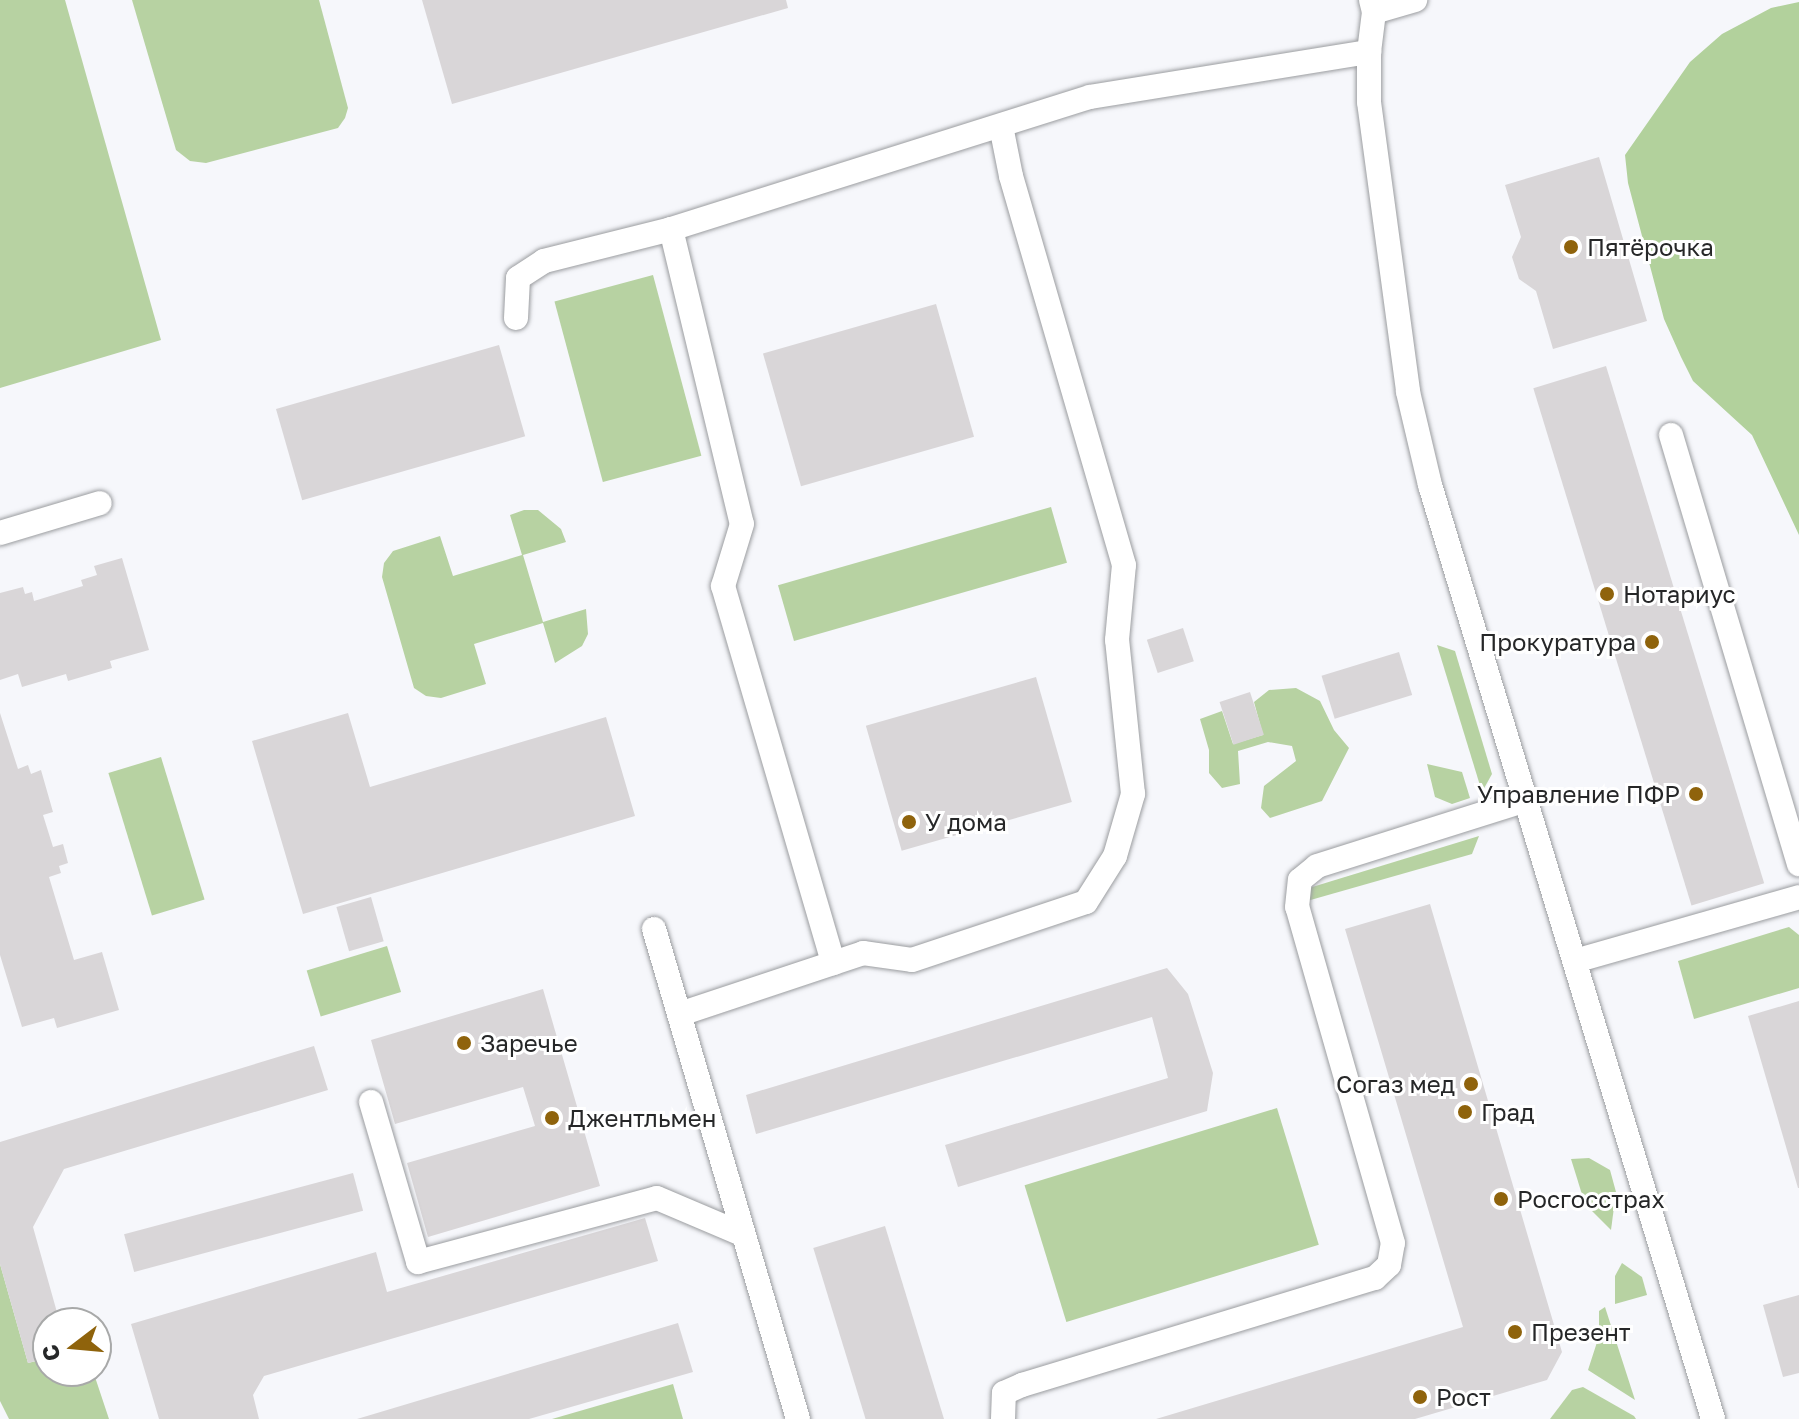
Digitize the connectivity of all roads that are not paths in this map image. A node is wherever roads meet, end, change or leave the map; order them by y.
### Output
1 (1415, 0) edge
2 (1372, 6) edge
3 (1369, 52) junction
4 (1001, 126) junction
5 (671, 229) junction
6 (516, 318) dead end
7 (1671, 435) dead end
8 (100, 503) dead end
9 (0, 533) edge
10 (1526, 800) junction
11 (1799, 864) edge
12 (1799, 897) edge
13 (654, 929) dead end
14 (1575, 961) junction
15 (833, 963) junction
16 (680, 1014) junction
17 (371, 1102) dead end
18 (742, 1234) junction
19 (798, 1419) edge
20 (1003, 1419) edge
21 (1713, 1419) edge

1 - 2 lane
2 - 3 lane
3 - 4 lane
3 - 10 lane
4 - 5 lane
4 - 15 lane
5 - 6 lane
5 - 15 lane
7 - 11 lane
8 - 9 lane
10 - 14 lane
10 - 20 lane
12 - 14 lane
13 - 16 lane
14 - 21 lane
15 - 16 lane
16 - 18 lane
17 - 18 lane
18 - 19 lane

